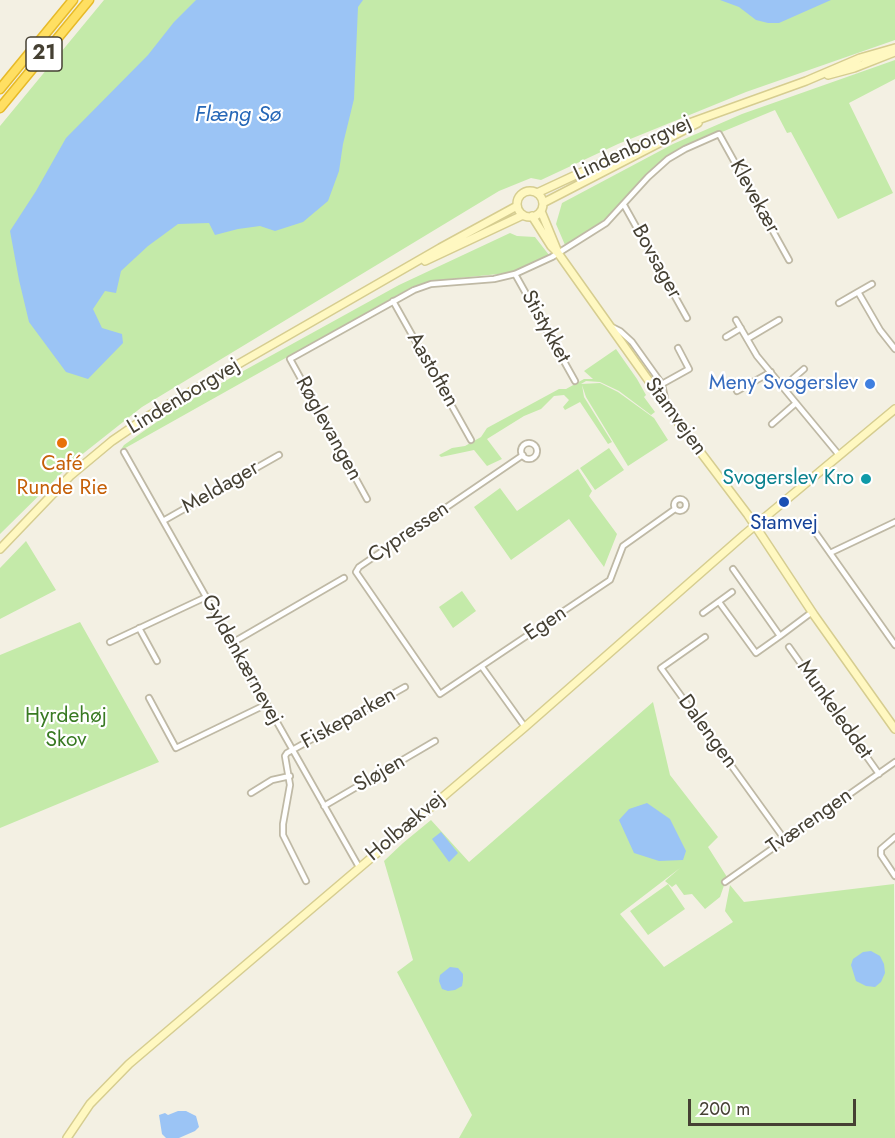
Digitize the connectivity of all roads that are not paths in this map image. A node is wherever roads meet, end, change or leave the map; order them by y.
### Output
1 (73, 0) edge
2 (89, 0) edge
3 (895, 50) edge
4 (0, 89) edge
5 (0, 108) edge
6 (730, 108) junction
7 (537, 193) junction
8 (543, 203) junction
9 (624, 205) junction
10 (517, 206) junction
11 (541, 211) junction
12 (523, 215) junction
13 (532, 216) junction
14 (558, 253) junction
15 (789, 260) dead end
16 (516, 274) junction
17 (392, 277) junction
18 (872, 284) dead end
19 (858, 292) junction
20 (393, 301) junction
21 (839, 303) dead end
22 (687, 318) dead end
23 (736, 320) dead end
24 (779, 320) dead end
25 (610, 326) junction
26 (741, 328) junction
27 (726, 337) dead end
28 (747, 339) junction
29 (678, 348) dead end
30 (895, 349) edge
31 (804, 369) dead end
32 (771, 372) junction
33 (575, 381) dead end
34 (662, 384) junction
35 (783, 387) junction
36 (737, 391) dead end
37 (796, 403) junction
38 (666, 406) junction
39 (895, 409) edge
40 (772, 424) dead end
41 (471, 440) dead end
42 (124, 452) dead end
43 (839, 454) junction
44 (279, 455) dead end
45 (523, 455) dead end
46 (367, 499) dead end
47 (675, 509) dead end
48 (163, 521) junction
49 (895, 522) edge
50 (756, 526) junction
51 (813, 529) dead end
52 (0, 549) edge
53 (830, 553) junction
54 (733, 569) dead end
55 (344, 578) dead end
56 (732, 592) dead end
57 (206, 597) junction
58 (719, 602) junction
59 (812, 612) junction
60 (703, 613) dead end
61 (139, 628) junction
62 (780, 636) junction
63 (705, 637) dead end
64 (110, 642) dead end
65 (232, 643) junction
66 (895, 645) edge
67 (789, 647) dead end
68 (157, 661) dead end
69 (419, 665) joint
70 (482, 667) junction
71 (405, 687) dead end
72 (149, 698) dead end
73 (267, 704) junction
74 (525, 727) junction
75 (895, 729) edge
76 (435, 741) dead end
77 (292, 750) junction
78 (895, 762) edge
79 (879, 774) junction
80 (290, 776) junction
81 (251, 793) dead end
82 (324, 806) junction
83 (895, 837) edge
84 (785, 840) junction
85 (359, 867) junction
86 (895, 876) edge
87 (306, 882) dead end
88 (725, 882) dead end
89 (67, 1138) edge

1 - 4 highway, 21
2 - 5 highway, 21
3 - 6 street, Lindenborgvej
6 - 7 street, Lindenborgvej
6 - 8 street, Lindenborgvej
7 - 8 street
7 - 10 street
8 - 11 street
9 - 14 street
9 - 15 street, Klevekær
9 - 22 street, Bovsager
10 - 12 street
10 - 17 street, Lindenborgvej
11 - 13 street
11 - 14 street, Stamvejen
12 - 13 street
12 - 17 street, Lindenborgvej
13 - 14 street, Stamvejen
14 - 16 street
14 - 25 street, Stamvejen
16 - 20 street
16 - 33 street, Stistykket
17 - 52 street, Lindenborgvej
18 - 19 street
19 - 21 street
19 - 30 street
20 - 41 street, Aastoften
20 - 46 street, Røglevangen
23 - 26 street
24 - 28 street
25 - 34 street
25 - 38 street, Stamvejen
26 - 27 street
26 - 28 street
28 - 32 street
29 - 34 street
31 - 35 street
32 - 35 street
32 - 36 street
34 - 38 street
35 - 37 street
37 - 40 street
37 - 43 street
38 - 50 street, Stamvejen
39 - 43 street, Holbækvej
42 - 48 street, Gyldenkærnevej
43 - 50 street, Holbækvej
44 - 48 street, Meldager
45 - 69 street, Cypressen
47 - 70 street, Egen
48 - 57 street, Gyldenkærnevej
49 - 53 street
50 - 59 street, Stamvejen
50 - 74 street, Holbækvej
51 - 53 street
53 - 66 street
54 - 62 street
55 - 65 street
56 - 58 street
57 - 61 street
57 - 65 street, Gyldenkærnevej
58 - 60 street
58 - 62 street
59 - 62 street
59 - 75 street, Stamvejen
61 - 64 street
61 - 68 street
63 - 84 street, Dalengen
65 - 73 street, Gyldenkærnevej
67 - 79 street, Munkeleddet
69 - 70 street, Egen
70 - 74 street
71 - 77 street, Fiskeparken
72 - 73 street
73 - 77 street, Gyldenkærnevej
74 - 85 street, Holbækvej
76 - 82 street, Sløjen
77 - 80 street
77 - 82 street, Gyldenkærnevej
78 - 79 street, Tværengen
79 - 84 street, Tværengen
80 - 81 street
80 - 87 street
82 - 85 street, Gyldenkærnevej
83 - 86 street
84 - 88 street, Tværengen
85 - 89 street, Holbækvej

